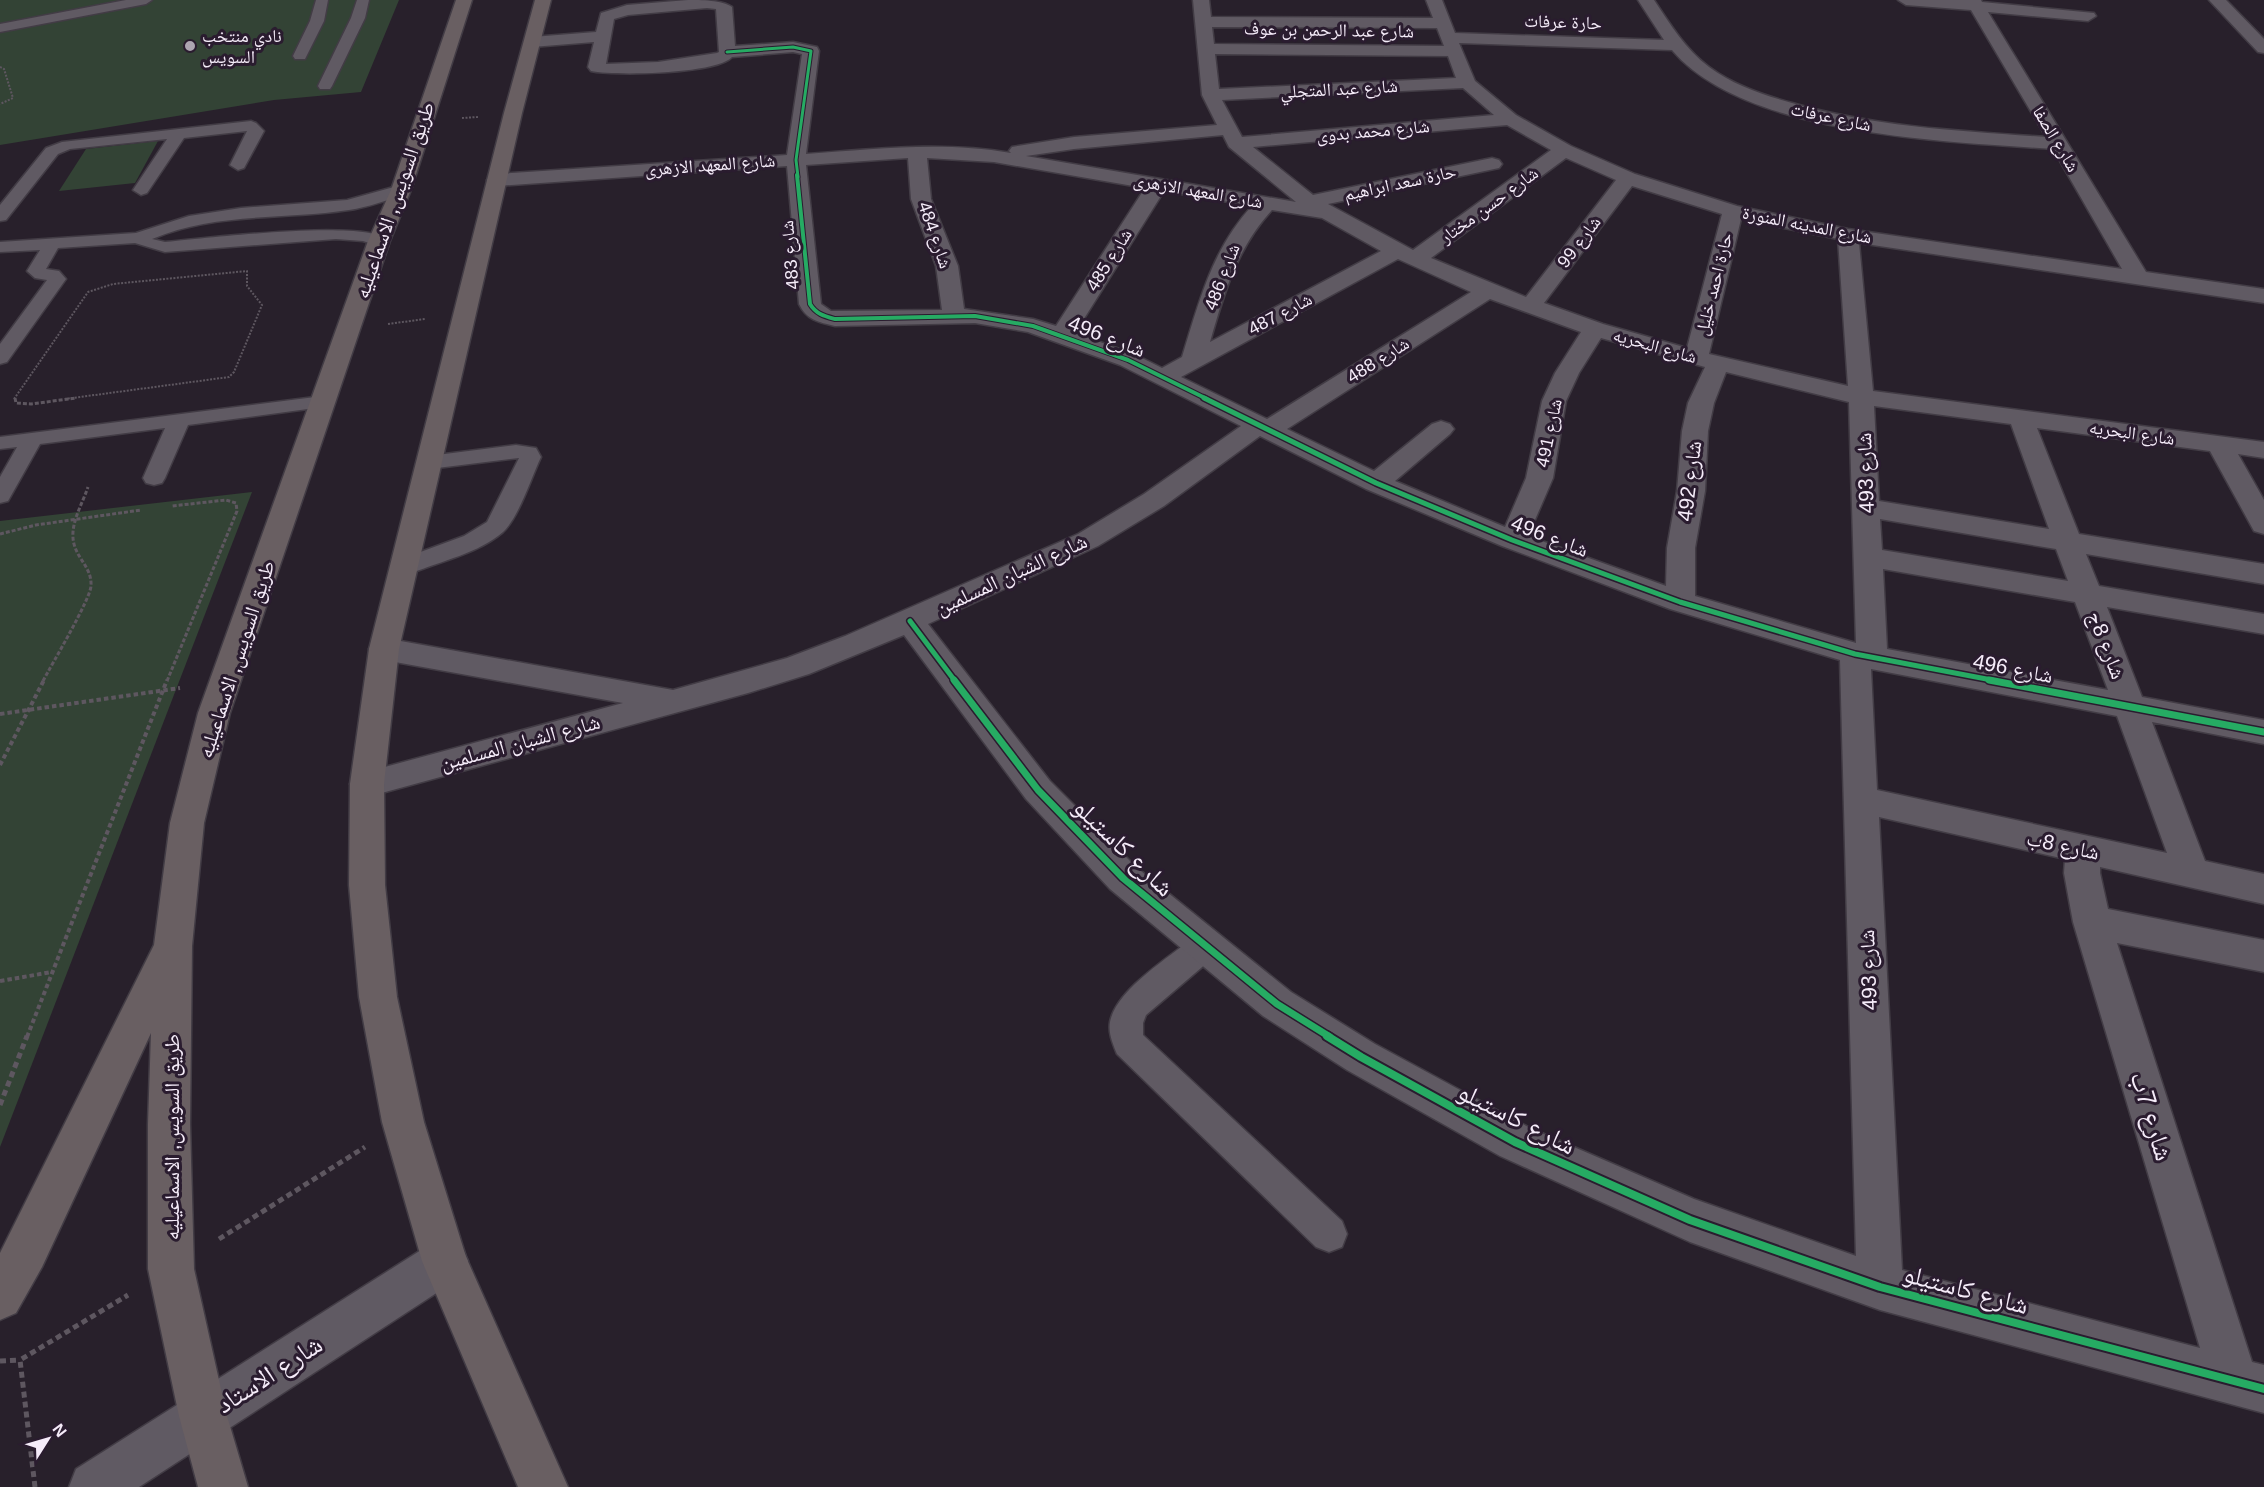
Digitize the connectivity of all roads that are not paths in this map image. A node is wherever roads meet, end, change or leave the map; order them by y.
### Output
1 (146, 0) edge
2 (464, 0) edge
3 (543, 0) edge
4 (1434, 0) edge
5 (1646, 0) edge
6 (1906, 0) edge
7 (2217, 0) edge
8 (359, 2) edge
9 (1974, 3) edge
10 (325, 4) edge
11 (1201, 11) edge
12 (2088, 16) dead end
13 (358, 18) junction
14 (327, 20) junction
15 (0, 28) edge
16 (601, 37) junction
17 (1448, 37) junction
18 (532, 42) junction
19 (1676, 45) junction
20 (2264, 48) edge
21 (1205, 49) junction
22 (727, 52) junction
23 (300, 56) dead end
24 (1467, 83) junction
25 (325, 86) dead end
26 (1211, 95) junction
27 (1510, 119) junction
28 (180, 132) junction
29 (1233, 136) junction
30 (2059, 144) junction
31 (1564, 150) junction
32 (917, 152) junction
33 (994, 156) junction
34 (796, 160) junction
35 (1492, 164) dead end
36 (238, 165) dead end
37 (1628, 178) junction
38 (497, 180) junction
39 (1158, 184) junction
40 (141, 190) dead end
41 (400, 190) junction
42 (1309, 202) junction
43 (1267, 203) junction
44 (326, 207) junction
45 (1733, 211) junction
46 (1330, 214) junction
47 (0, 216) edge
48 (312, 235) junction
49 (1848, 235) junction
50 (139, 238) junction
51 (380, 241) junction
52 (52, 244) junction
53 (0, 247) edge
54 (1406, 255) junction
55 (2139, 278) junction
56 (1488, 291) junction
57 (2264, 296) edge
58 (1530, 307) junction
59 (954, 317) junction
60 (849, 320) joint
61 (1595, 329) junction
62 (1061, 336) junction
63 (0, 358) edge
64 (1193, 361) junction
65 (1707, 361) junction
66 (1163, 377) junction
67 (1862, 397) junction
68 (323, 402) junction
69 (2020, 418) junction
70 (179, 421) junction
71 (1263, 427) junction
72 (1441, 429) dead end
73 (32, 439) junction
74 (0, 443) edge
75 (2219, 444) junction
76 (2264, 450) edge
77 (429, 462) junction
78 (154, 478) dead end
79 (1376, 483) junction
80 (0, 496) edge
81 (1866, 508) junction
82 (2264, 525) edge
83 (1512, 540) junction
84 (2068, 542) junction
85 (1868, 556) junction
86 (404, 567) junction
87 (2264, 574) edge
88 (2088, 594) junction
89 (1680, 602) junction
90 (910, 621) junction
91 (2264, 624) edge
92 (384, 649) junction
93 (1864, 656) junction
94 (674, 701) junction
95 (2131, 706) junction
96 (2264, 732) edge
97 (367, 784) junction
98 (1861, 800) junction
99 (2083, 849) junction
100 (2192, 873) junction
101 (2264, 889) edge
102 (2092, 922) junction
103 (173, 946) junction
104 (1204, 947) junction
105 (2264, 956) edge
106 (1329, 1234) dead end
107 (445, 1261) junction
108 (1880, 1287) junction
109 (0, 1297) edge
110 (2249, 1385) edge
111 (203, 1416) junction
112 (537, 1485) edge
113 (94, 1487) edge
114 (223, 1487) edge

1 - 15 lane
2 - 41 main road, طريق السويس, الاسماعيليه
3 - 18 main road
4 - 17 street, شارع المدينه المنورة
5 - 19 street, شارع عرفات
6 - 9 street
7 - 20 street
8 - 13 lane
9 - 12 street
9 - 30 street, شارع الصفا
10 - 14 lane
11 - 17 street
11 - 21 street, شارع البحريه
13 - 14 lane
13 - 25 lane
14 - 23 lane
16 - 18 street
16 - 22 street
16 - 22 street
17 - 19 street, حارة عرفات
17 - 21 street, شارع عبد الرحمن بن عوف
17 - 24 street, شارع المدينه المنورة
18 - 38 main road
19 - 30 street, شارع عرفات
21 - 26 street, شارع البحريه
22 - 34 street, شارع 483
24 - 26 street, شارع عبد المتجلي
24 - 27 street, شارع المدينه المنورة
26 - 29 street, شارع البحريه
27 - 29 street, شارع محمد بدوى
27 - 31 street, شارع المدينه المنورة
28 - 36 lane
28 - 40 lane
28 - 47 lane
29 - 33 street, شارع المعهد الازهرى
29 - 42 street, شارع البحريه
30 - 55 street, شارع الصفا
31 - 37 street, شارع المدينه المنورة
31 - 54 street, شارع حسن مختار
32 - 33 street, شارع المعهد الازهرى
32 - 34 street, شارع المعهد الازهرى
32 - 59 street, شارع 484
33 - 39 street, شارع المعهد الازهرى
34 - 38 street, شارع المعهد الازهرى
34 - 60 street, شارع 483
35 - 42 street, حارة سعد ابراهيم
37 - 45 street, شارع المدينه المنورة
37 - 58 street, شارع 99
38 - 77 main road
39 - 43 street, شارع المعهد الازهرى
39 - 62 street, شارع 485
41 - 44 lane
41 - 51 main road, طريق السويس, الاسماعيليه
42 - 46 street, شارع البحريه
43 - 46 street, شارع المعهد الازهرى
43 - 64 street, شارع 486
44 - 48 lane
44 - 50 lane
45 - 49 street, شارع المدينه المنورة
45 - 65 street, حارة احمد خليل
46 - 54 street, شارع البحريه
48 - 50 lane
48 - 51 lane
49 - 55 street, شارع المدينه المنورة
49 - 67 street, شارع 493
50 - 52 lane
51 - 68 main road, طريق السويس, الاسماعيليه
52 - 53 lane
52 - 63 lane
54 - 56 street, شارع البحريه
54 - 64 street, شارع 487
55 - 57 street, شارع المدينه المنورة
56 - 58 street, شارع البحريه
56 - 71 street, شارع 488
58 - 61 street, شارع البحريه
59 - 60 street, شارع 496
59 - 62 street, شارع 496
61 - 65 street, شارع البحريه
61 - 83 street, شارع 491
62 - 66 street, شارع 496
64 - 66 street, شارع 487
65 - 67 street, شارع البحريه
65 - 89 street, شارع 492
66 - 71 street, شارع 496
67 - 69 street, شارع البحريه
67 - 81 street, شارع 493
68 - 70 lane
68 - 103 main road, طريق السويس, الاسماعيليه
69 - 75 street, شارع البحريه
69 - 84 street, شارع 8ج
70 - 73 lane
70 - 78 lane
71 - 79 street, شارع 496
71 - 90 street, شارع الشبان المسلمين
72 - 79 street
73 - 74 lane
73 - 80 lane
75 - 76 street, شارع البحريه
75 - 82 street
77 - 86 main road
77 - 86 lane
79 - 83 street, شارع 496
81 - 84 street
81 - 85 street, شارع 493
83 - 89 street, شارع 496
84 - 87 street
84 - 88 street, شارع 8ج
85 - 88 street
85 - 93 street, شارع 493
86 - 92 main road
88 - 91 street
88 - 95 street, شارع 8ج
89 - 93 street, شارع 496
90 - 94 street, شارع الشبان المسلمين
90 - 104 street, شارع كاستيلو
92 - 94 street, شارع الشبان المسلمين
92 - 97 main road
93 - 95 street, شارع 496
93 - 98 street, شارع 493
94 - 97 street, شارع الشبان المسلمين
95 - 96 street, شارع 496
95 - 100 street, شارع 8ج
97 - 107 main road
98 - 99 street, شارع 8ب
98 - 108 street, شارع 493
99 - 100 street, شارع 8ب
99 - 102 street, شارع 7ب
100 - 101 street, شارع 8ب
102 - 105 street
102 - 110 street, شارع 7ب
103 - 109 main road
103 - 111 main road, طريق السويس, الاسماعيليه
104 - 106 lane
104 - 108 street, شارع كاستيلو
107 - 111 street, شارع الاستاد
107 - 112 main road
108 - 110 street, شارع كاستيلو
111 - 113 street, شارع الاستاد
111 - 114 main road, طريق السويس, الاسماعيليه

